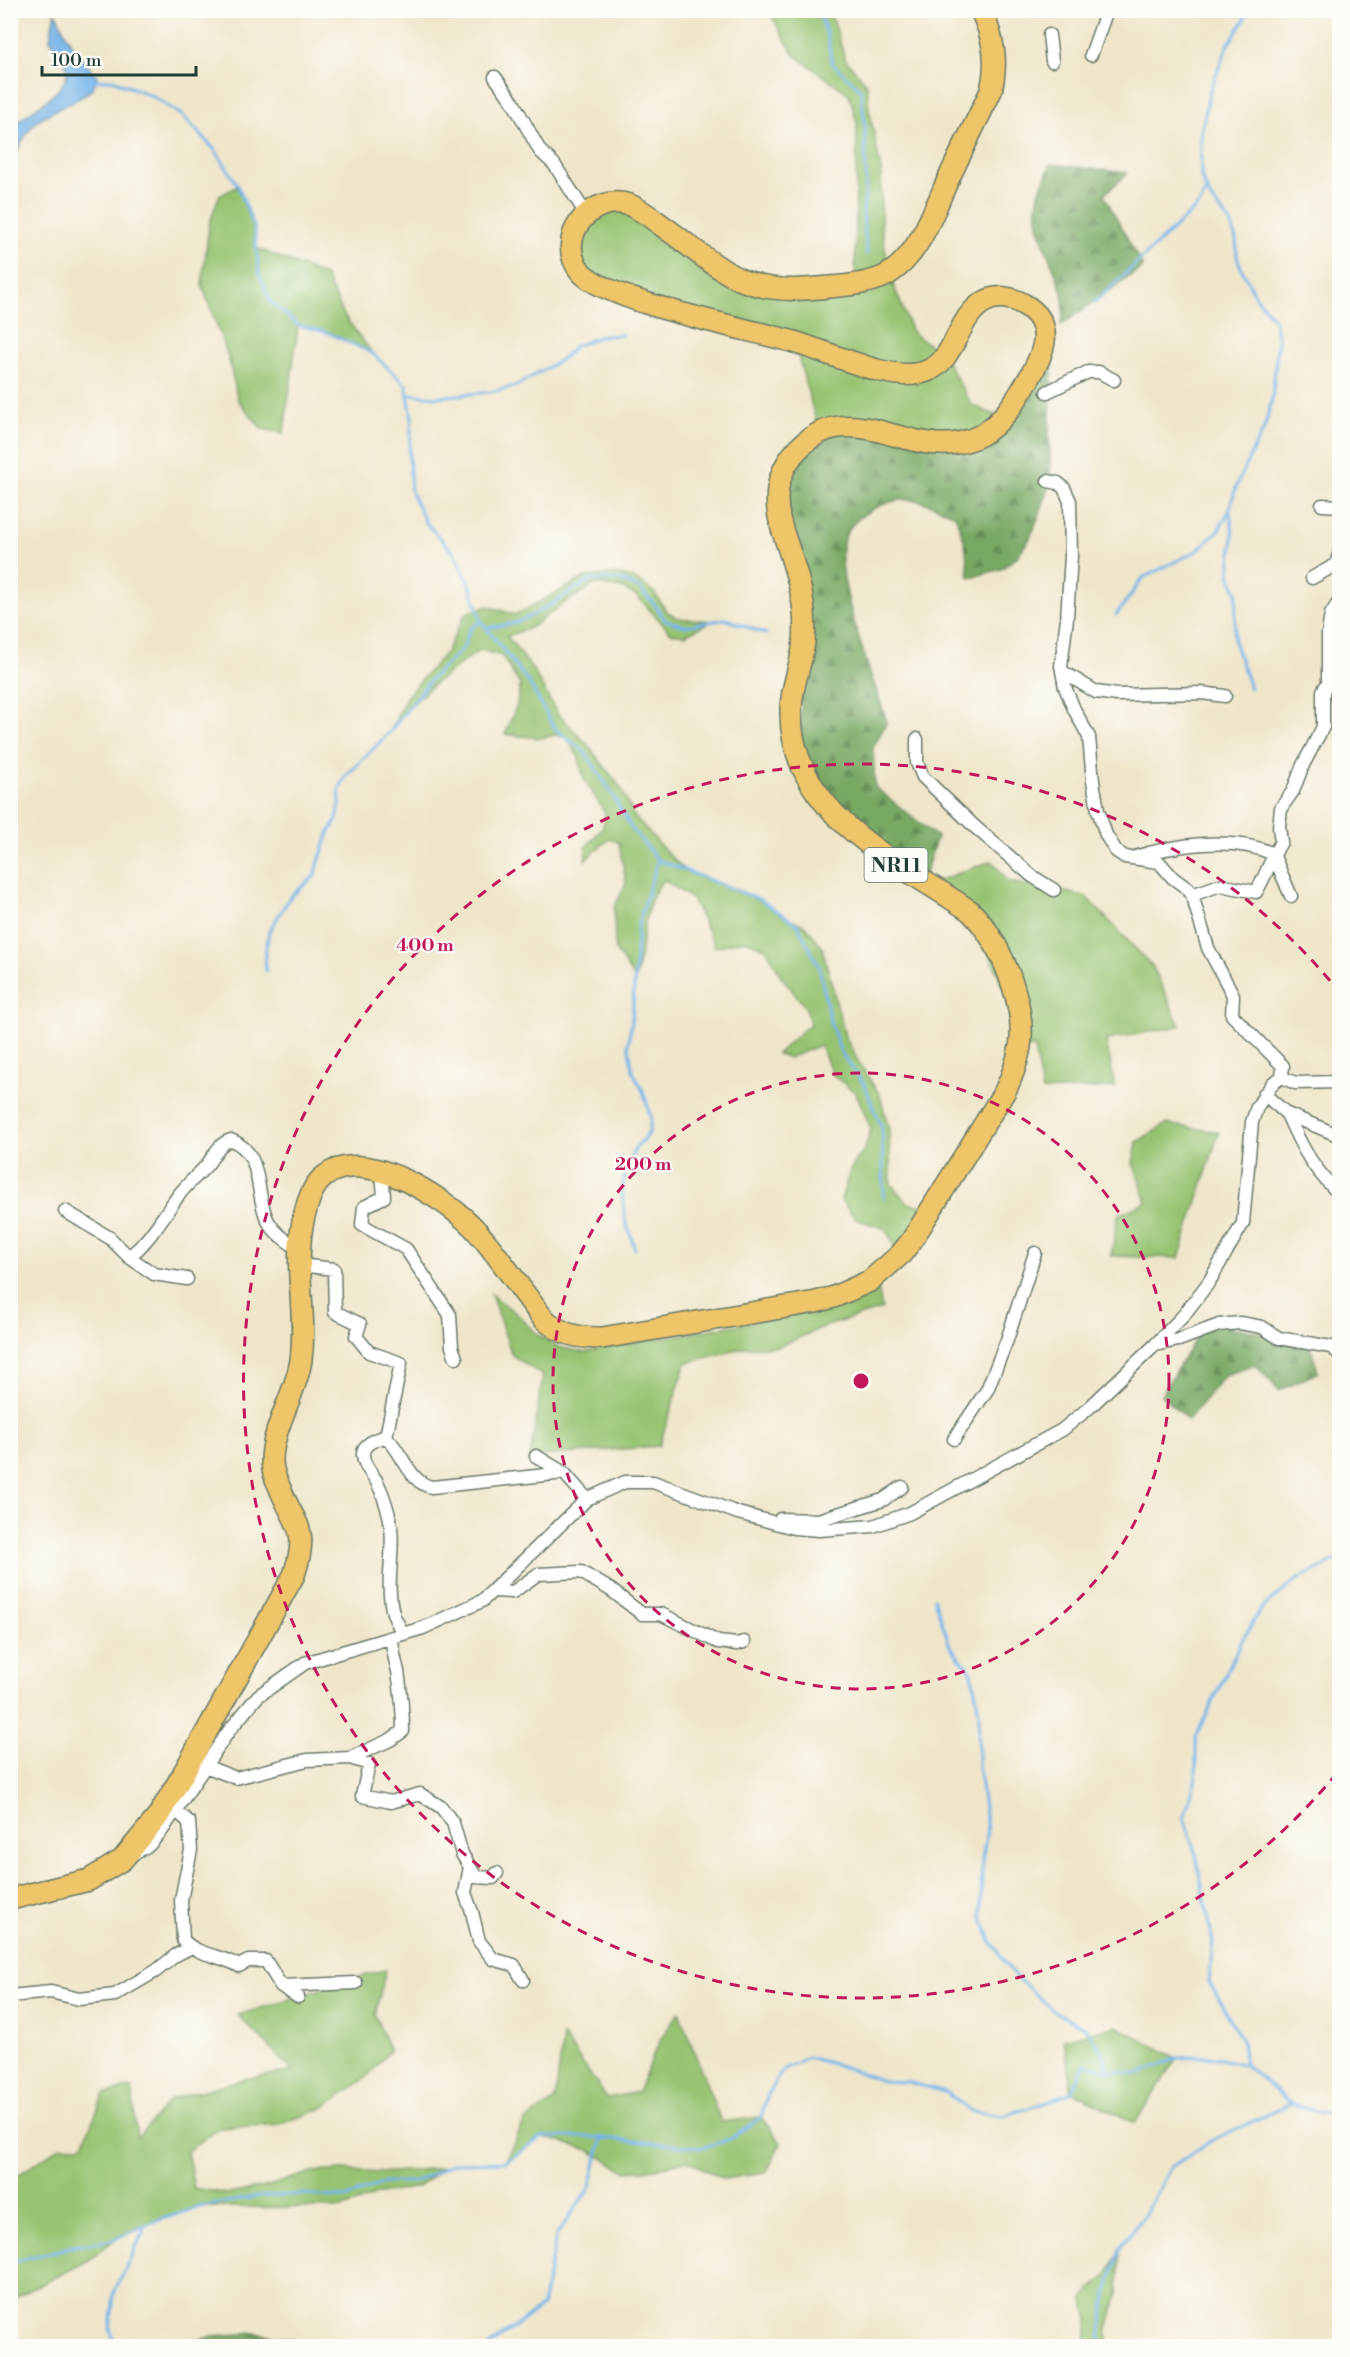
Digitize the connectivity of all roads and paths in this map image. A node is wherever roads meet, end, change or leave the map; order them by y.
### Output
1 (981, 10) edge
2 (1107, 10) edge
3 (1049, 35) dead end
4 (1091, 54) dead end
5 (1052, 60) dead end
6 (495, 77) dead end
7 (586, 214) junction
8 (1114, 380) dead end
9 (1047, 392) dead end
10 (1048, 481) dead end
11 (1322, 505) dead end
12 (1340, 507) edge
13 (1340, 550) edge
14 (1338, 567) edge
15 (1312, 578) dead end
16 (1340, 600) edge
17 (1063, 672) junction
18 (1225, 696) dead end
19 (917, 739) dead end
20 (1273, 854) junction
21 (1131, 859) junction
22 (1054, 890) dead end
23 (1192, 896) junction
24 (1291, 896) dead end
25 (1282, 1077) junction
26 (1340, 1082) edge
27 (1264, 1094) junction
28 (1287, 1114) junction
29 (1340, 1136) edge
30 (382, 1171) junction
31 (1340, 1194) edge
32 (65, 1210) dead end
33 (1035, 1252) dead end
34 (129, 1257) junction
35 (299, 1257) junction
36 (187, 1280) dead end
37 (1155, 1345) junction
38 (1340, 1354) edge
39 (456, 1358) dead end
40 (386, 1437) junction
41 (954, 1439) dead end
42 (536, 1456) dead end
43 (564, 1473) junction
44 (902, 1487) dead end
45 (587, 1499) junction
46 (764, 1519) junction
47 (493, 1591) junction
48 (397, 1636) junction
49 (744, 1642) dead end
50 (350, 1758) junction
51 (205, 1766) junction
52 (175, 1810) junction
53 (122, 1860) junction
54 (470, 1867) junction
55 (497, 1873) dead end
56 (10, 1899) edge
57 (190, 1948) junction
58 (523, 1980) dead end
59 (356, 1983) dead end
60 (281, 1986) junction
61 (10, 1996) edge
62 (297, 1997) dead end

1 - 7 highway
2 - 4 street
3 - 5 street
6 - 7 street
7 - 30 highway, NR11
8 - 9 street
10 - 17 street
11 - 12 street
13 - 14 street
14 - 15 street
16 - 20 street
17 - 18 street
17 - 21 street
19 - 22 street
20 - 21 street
20 - 23 street
20 - 24 street
21 - 23 street
23 - 25 street
25 - 26 street
25 - 27 street
27 - 28 street
27 - 37 street
28 - 29 street
28 - 31 street
30 - 35 highway, NR11
30 - 39 street
32 - 34 street
33 - 41 street
34 - 35 street
34 - 36 street
35 - 40 street
35 - 53 highway, NR11
37 - 38 street
37 - 46 street
40 - 43 street
40 - 48 street
42 - 43 street
43 - 45 street
44 - 46 street
45 - 46 street
45 - 47 street
47 - 48 street
47 - 49 street
48 - 50 street
48 - 51 street
50 - 51 street
50 - 54 street
51 - 52 street
52 - 53 street
52 - 57 street
53 - 56 highway, NR11
54 - 55 street
54 - 58 street
57 - 60 street
57 - 61 street
59 - 60 street
60 - 62 street

